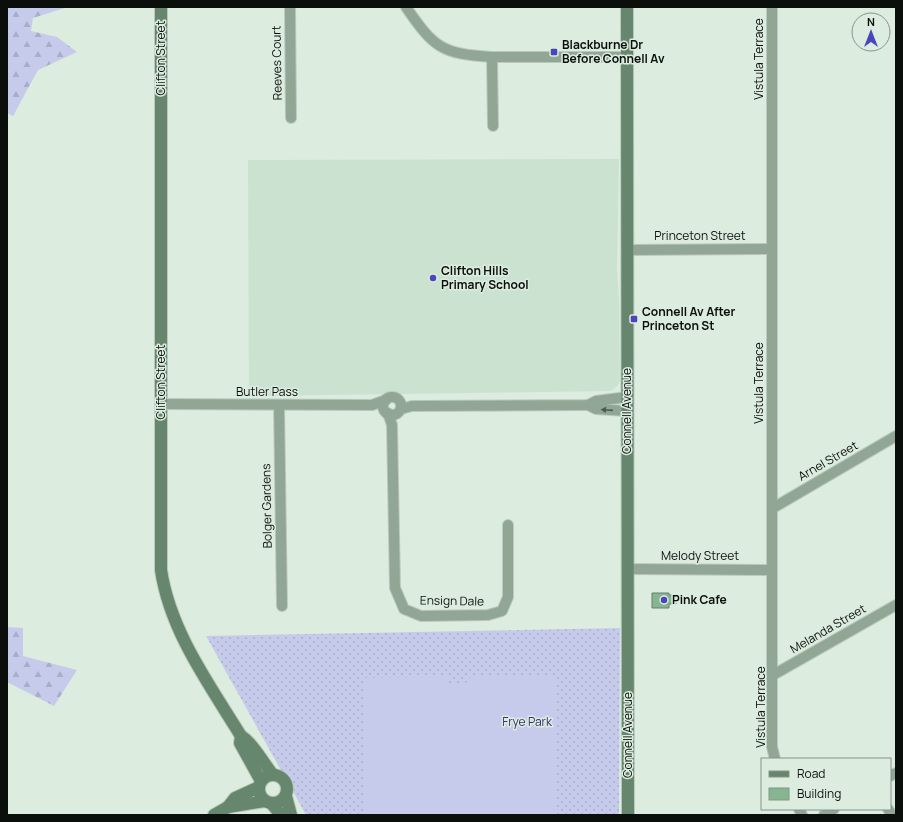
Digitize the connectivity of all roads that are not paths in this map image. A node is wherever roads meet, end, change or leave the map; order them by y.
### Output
1 (161, 7) edge
2 (290, 7) edge
3 (406, 7) edge
4 (627, 7) edge
5 (772, 7) edge
6 (492, 57) junction
7 (626, 57) junction
8 (292, 118) dead end
9 (493, 126) dead end
10 (772, 249) junction
11 (628, 250) junction
12 (627, 397) junction
13 (161, 404) junction
14 (279, 405) junction
15 (372, 405) junction
16 (588, 405) junction
17 (394, 409) junction
18 (628, 411) junction
19 (896, 436) edge
20 (773, 508) junction
21 (508, 525) dead end
22 (628, 569) junction
23 (772, 570) junction
24 (896, 605) edge
25 (282, 606) dead end
26 (773, 676) junction
27 (241, 736) junction
28 (775, 758) edge
29 (273, 774) junction
30 (260, 784) junction
31 (286, 796) junction
32 (268, 802) junction
33 (228, 807) junction
34 (214, 815) edge
35 (281, 815) edge
36 (291, 815) edge
37 (628, 815) edge

1 - 13 main road, Clifton Street
2 - 8 street, Reeves Court
3 - 6 street
4 - 7 main road, Connell Avenue
5 - 10 street, Vistula Terrace
6 - 7 street
6 - 9 street
7 - 11 main road, Connell Avenue
10 - 11 street, Princeton Street
10 - 20 street, Vistula Terrace
11 - 12 main road, Connell Avenue
12 - 16 street, Butler Pass
12 - 18 main road, Connell Avenue
13 - 14 street, Butler Pass
13 - 27 main road, Clifton Street
14 - 15 street, Butler Pass
14 - 25 street, Bolger Gardens
15 - 17 street, Butler Pass
15 - 17 street, Butler Pass
16 - 17 street, Butler Pass
18 -> 16 street, Butler Pass
17 - 21 street, Ensign Dale
18 - 22 main road, Connell Avenue
19 - 20 street, Arnel Street
20 - 23 street, Vistula Terrace
22 - 23 street, Melody Street
22 - 37 main road, Connell Avenue
23 - 26 street, Vistula Terrace
24 - 26 street, Melanda Street
26 - 28 street, Vistula Terrace
27 - 29 main road, Clifton Street
27 - 30 main road, Clifton Street
29 - 30 main road
29 - 31 main road
30 - 32 main road
30 - 33 main road
31 - 32 main road
31 - 36 main road
32 - 33 main road
32 - 35 main road
33 - 34 main road

